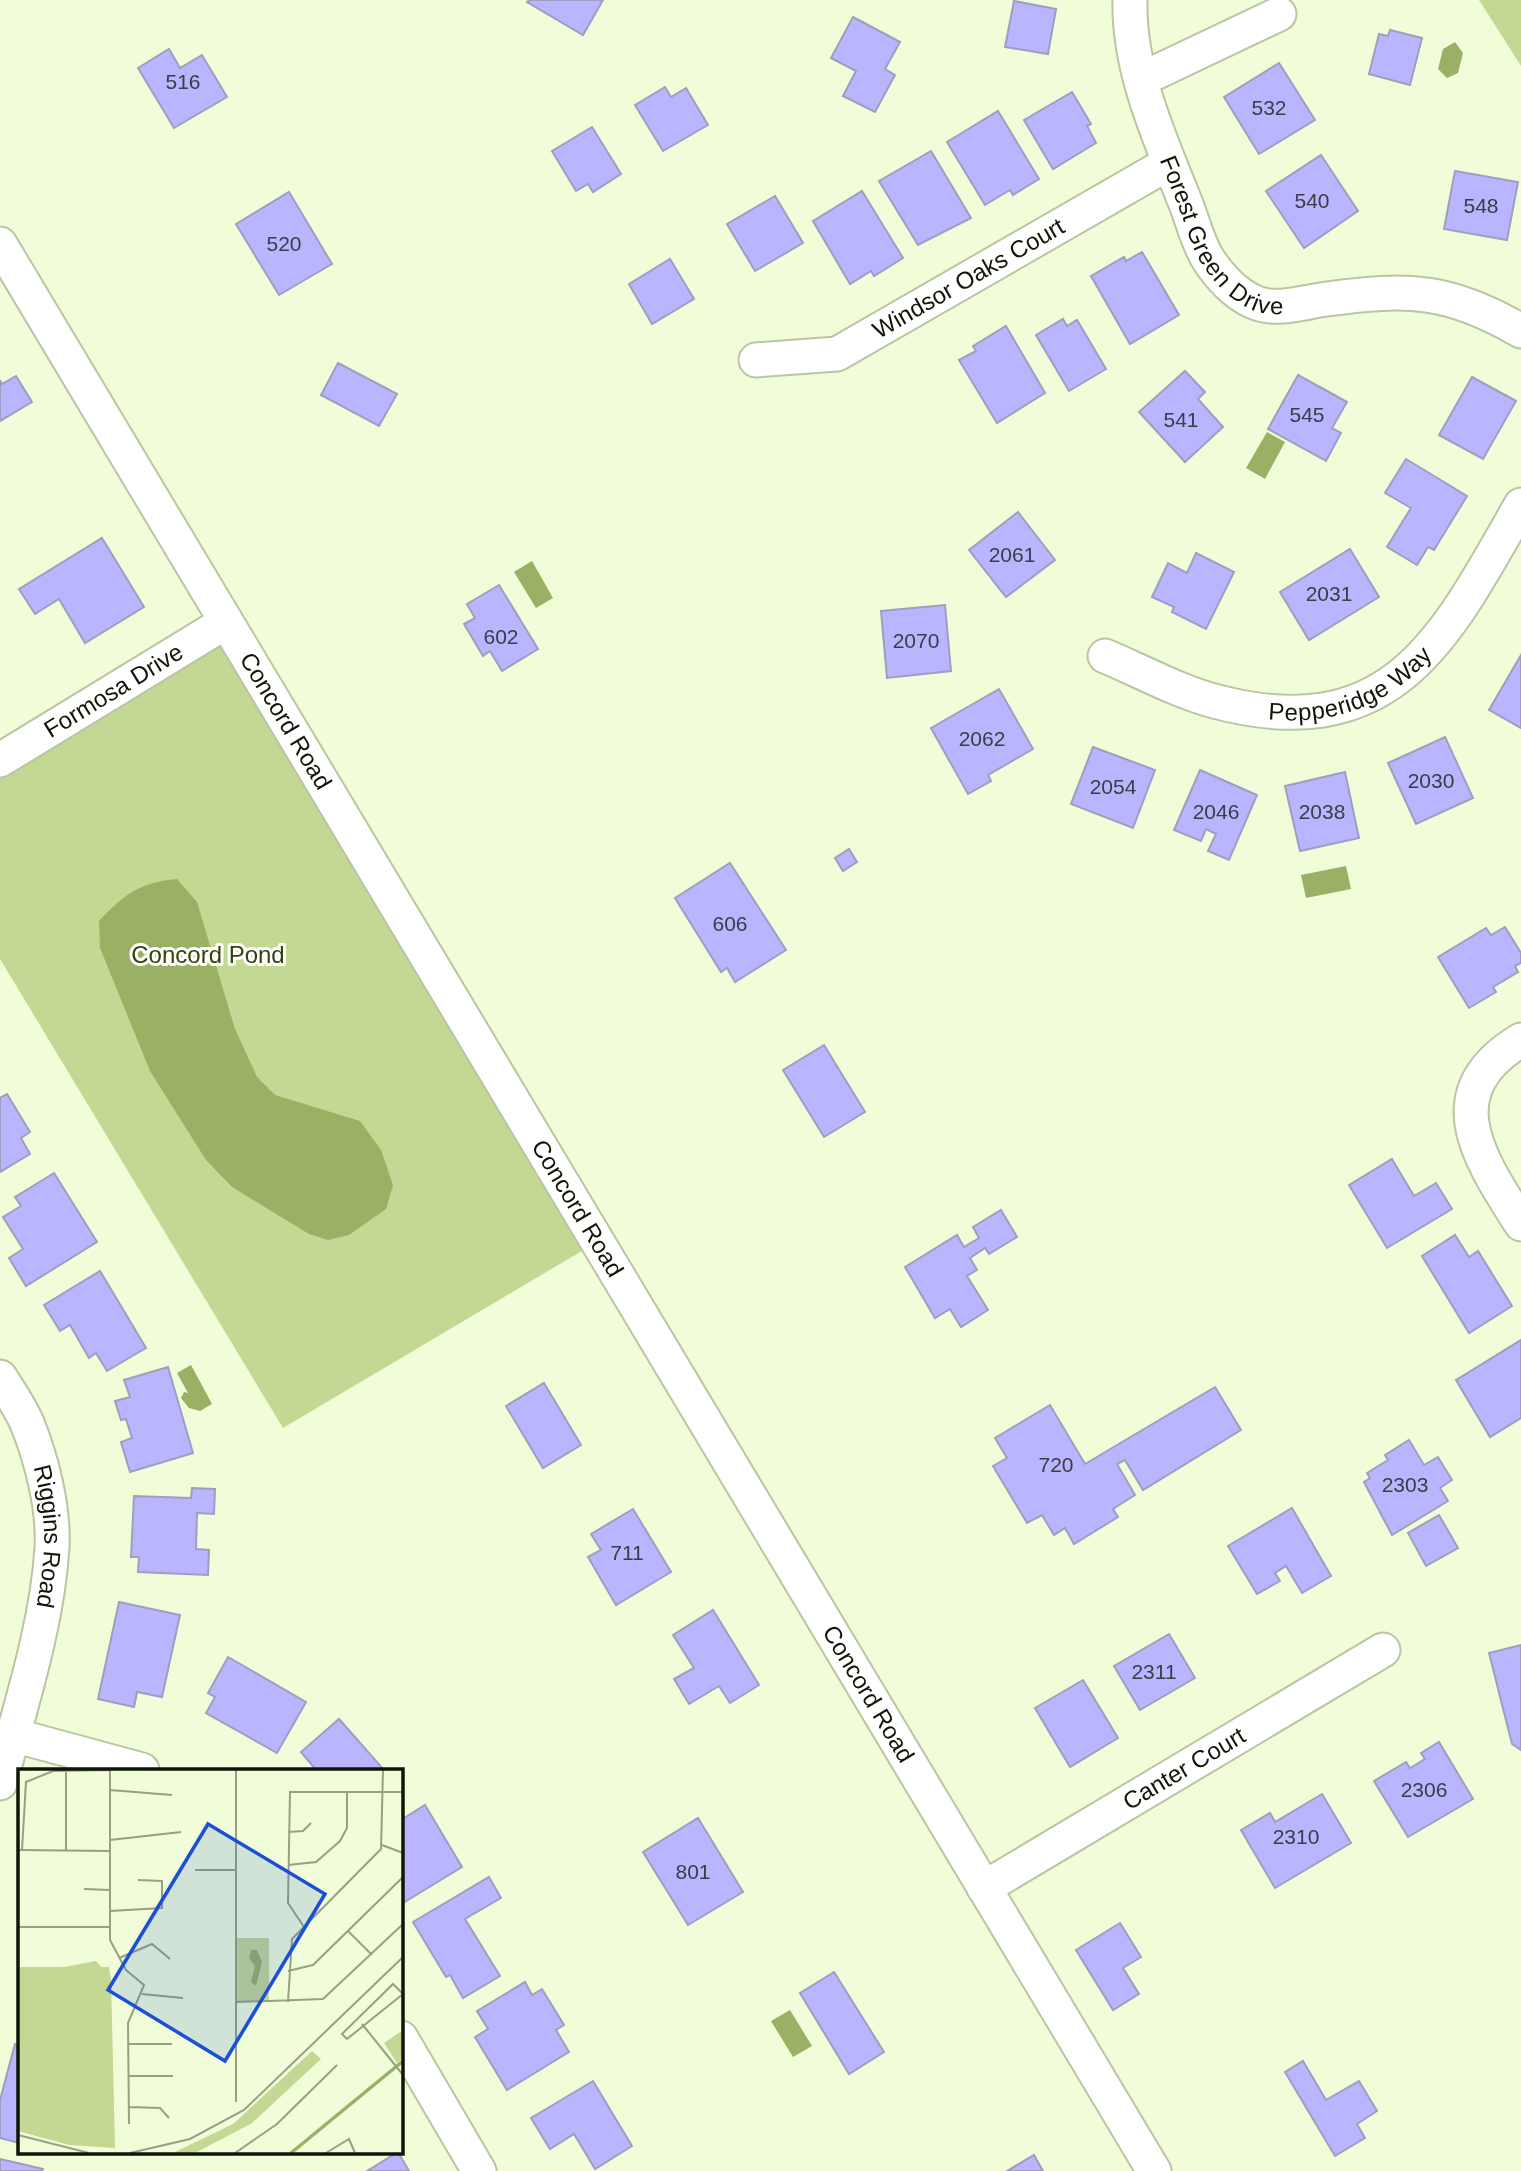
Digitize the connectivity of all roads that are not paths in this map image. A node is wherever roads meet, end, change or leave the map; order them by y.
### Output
1 (1130, 0) edge
2 (1279, 14) dead end
3 (1142, 79) junction
4 (1169, 163) junction
5 (0, 244) edge
6 (1521, 331) edge
7 (756, 359) dead end
8 (1521, 505) edge
9 (226, 622) junction
10 (1105, 656) dead end
11 (0, 760) edge
12 (1521, 1040) edge
13 (1521, 1224) edge
14 (0, 1377) edge
15 (1383, 1650) dead end
16 (12, 1735) junction
17 (138, 1769) edge
18 (0, 1783) edge
19 (984, 1888) junction
20 (402, 2040) edge
21 (479, 2171) edge
22 (1154, 2171) edge

1 - 3 street, Forest Green Drive
2 - 3 street
3 - 4 street, Forest Green Drive
4 - 6 street, Forest Green Drive
4 - 7 street, Windsor Oaks Court
5 - 9 street, Concord Road
8 - 10 street, Pepperidge Way
9 - 11 street, Formosa Drive
9 - 19 street, Concord Road
12 - 13 street
14 - 16 street, Riggins Road
15 - 19 street, Canter Court
16 - 17 street
16 - 18 street, Riggins Road
19 - 22 street, Concord Road
20 - 21 street

